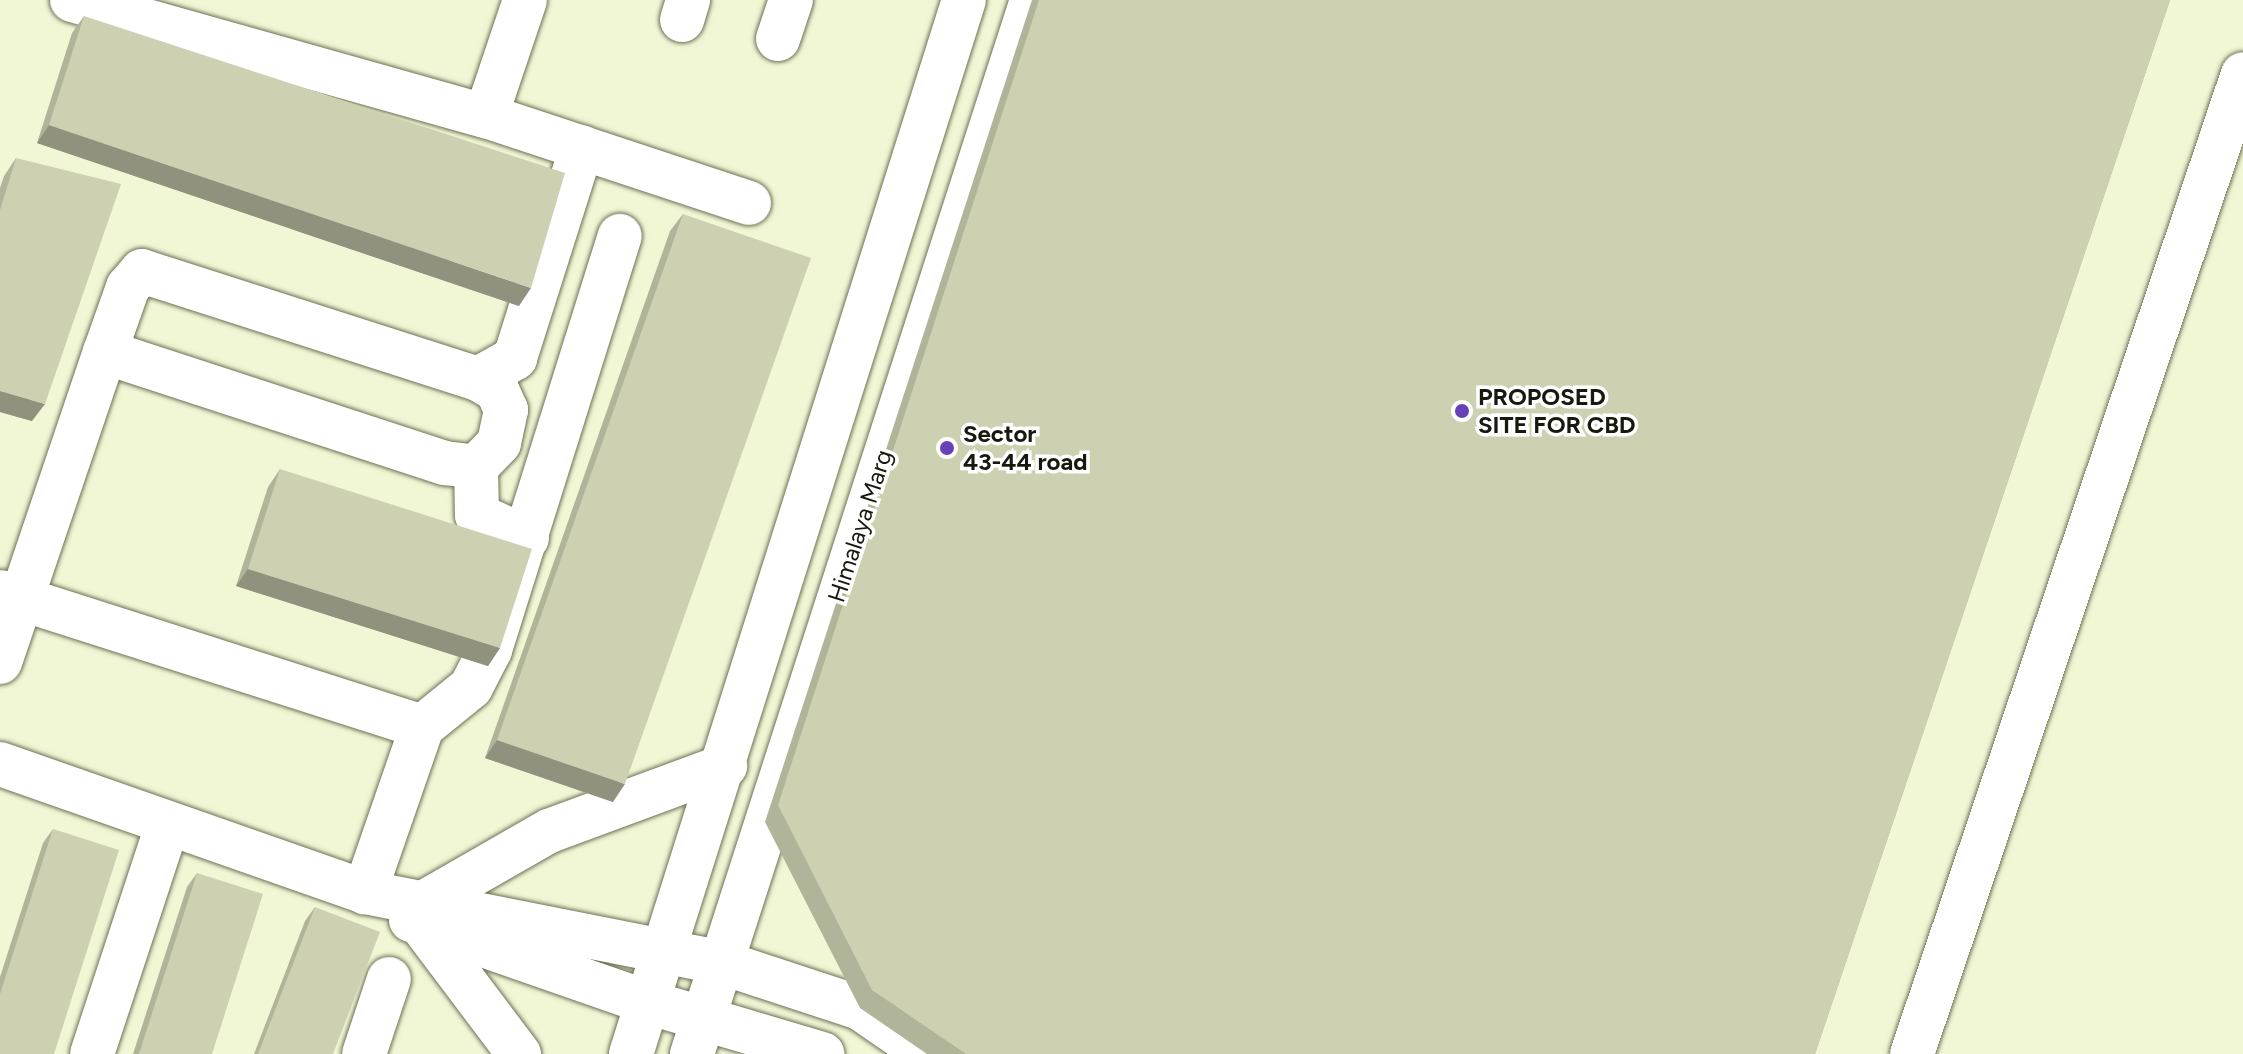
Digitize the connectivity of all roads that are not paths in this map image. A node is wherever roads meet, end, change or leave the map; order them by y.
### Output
1 (72, 0) edge
2 (525, 0) edge
3 (964, 0) edge
4 (1032, 0) edge
5 (2243, 74) edge
6 (486, 116) junction
7 (582, 147) junction
8 (749, 203) dead end
9 (620, 236) dead end
10 (105, 352) junction
11 (478, 379) junction
12 (476, 467) junction
13 (527, 538) junction
14 (9, 595) edge
15 (0, 662) edge
16 (422, 727) junction
17 (0, 764) edge
18 (725, 766) junction
19 (765, 822) junction
20 (167, 826) junction
21 (792, 875) dead end
22 (365, 892) junction
23 (424, 915) junction
24 (664, 951) junction
25 (833, 955) dead end
26 (720, 962) junction
27 (389, 979) dead end
28 (647, 1002) junction
29 (860, 1008) junction
30 (698, 1036) edge
31 (92, 1054) edge
32 (364, 1054) edge
33 (519, 1054) edge
34 (631, 1054) edge
35 (822, 1054) edge
36 (927, 1054) edge
37 (1912, 1054) edge

1 - 6 street
2 - 6 street
3 - 18 street
4 - 19 street, Himalaya Marg
5 - 37 street
6 - 7 street
7 - 8 street
7 - 11 street
9 - 13 street
10 - 11 street
10 - 12 street
10 - 14 street
11 - 12 street
12 - 13 street
13 - 16 street
14 - 15 street
14 - 16 street
16 - 22 street
17 - 20 street
18 - 23 street
18 - 24 street
19 - 21 street
19 - 26 street, Himalaya Marg
20 - 22 street
20 - 31 street
22 - 23 street
23 - 24 street
23 - 28 street
23 - 33 street
24 - 26 street
24 - 28 street
25 - 29 street
26 - 29 street
26 - 30 street, Himalaya Marg
27 - 32 street
28 - 30 street
28 - 34 street
29 - 36 street
30 - 35 street

